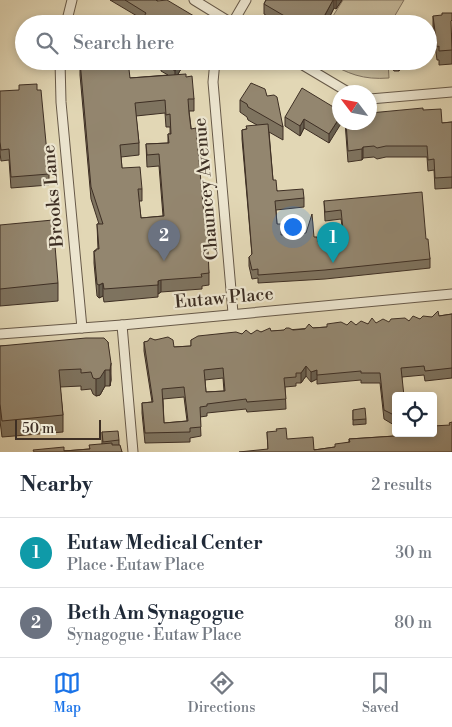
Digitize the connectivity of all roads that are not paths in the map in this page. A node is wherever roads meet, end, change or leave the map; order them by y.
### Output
1 (72, 0) edge
2 (194, 0) edge
3 (246, 0) edge
4 (68, 15) edge
5 (218, 15) edge
6 (237, 15) edge
7 (60, 70) edge
8 (214, 70) edge
9 (311, 70) edge
10 (336, 85) edge
11 (452, 92) edge
12 (377, 98) edge
13 (452, 294) edge
14 (233, 313) junction
15 (122, 324) junction
16 (82, 328) junction
17 (0, 334) edge
18 (133, 452) edge

1 - 4 street
2 - 5 street
3 - 6 street
7 - 16 street, Brooks Lane
8 - 14 street, Chauncey Avenue
9 - 10 street
11 - 12 street
13 - 14 street, Eutaw Place
14 - 15 street, Eutaw Place
15 - 16 street, Eutaw Place
15 - 18 street
16 - 17 street, Eutaw Place

